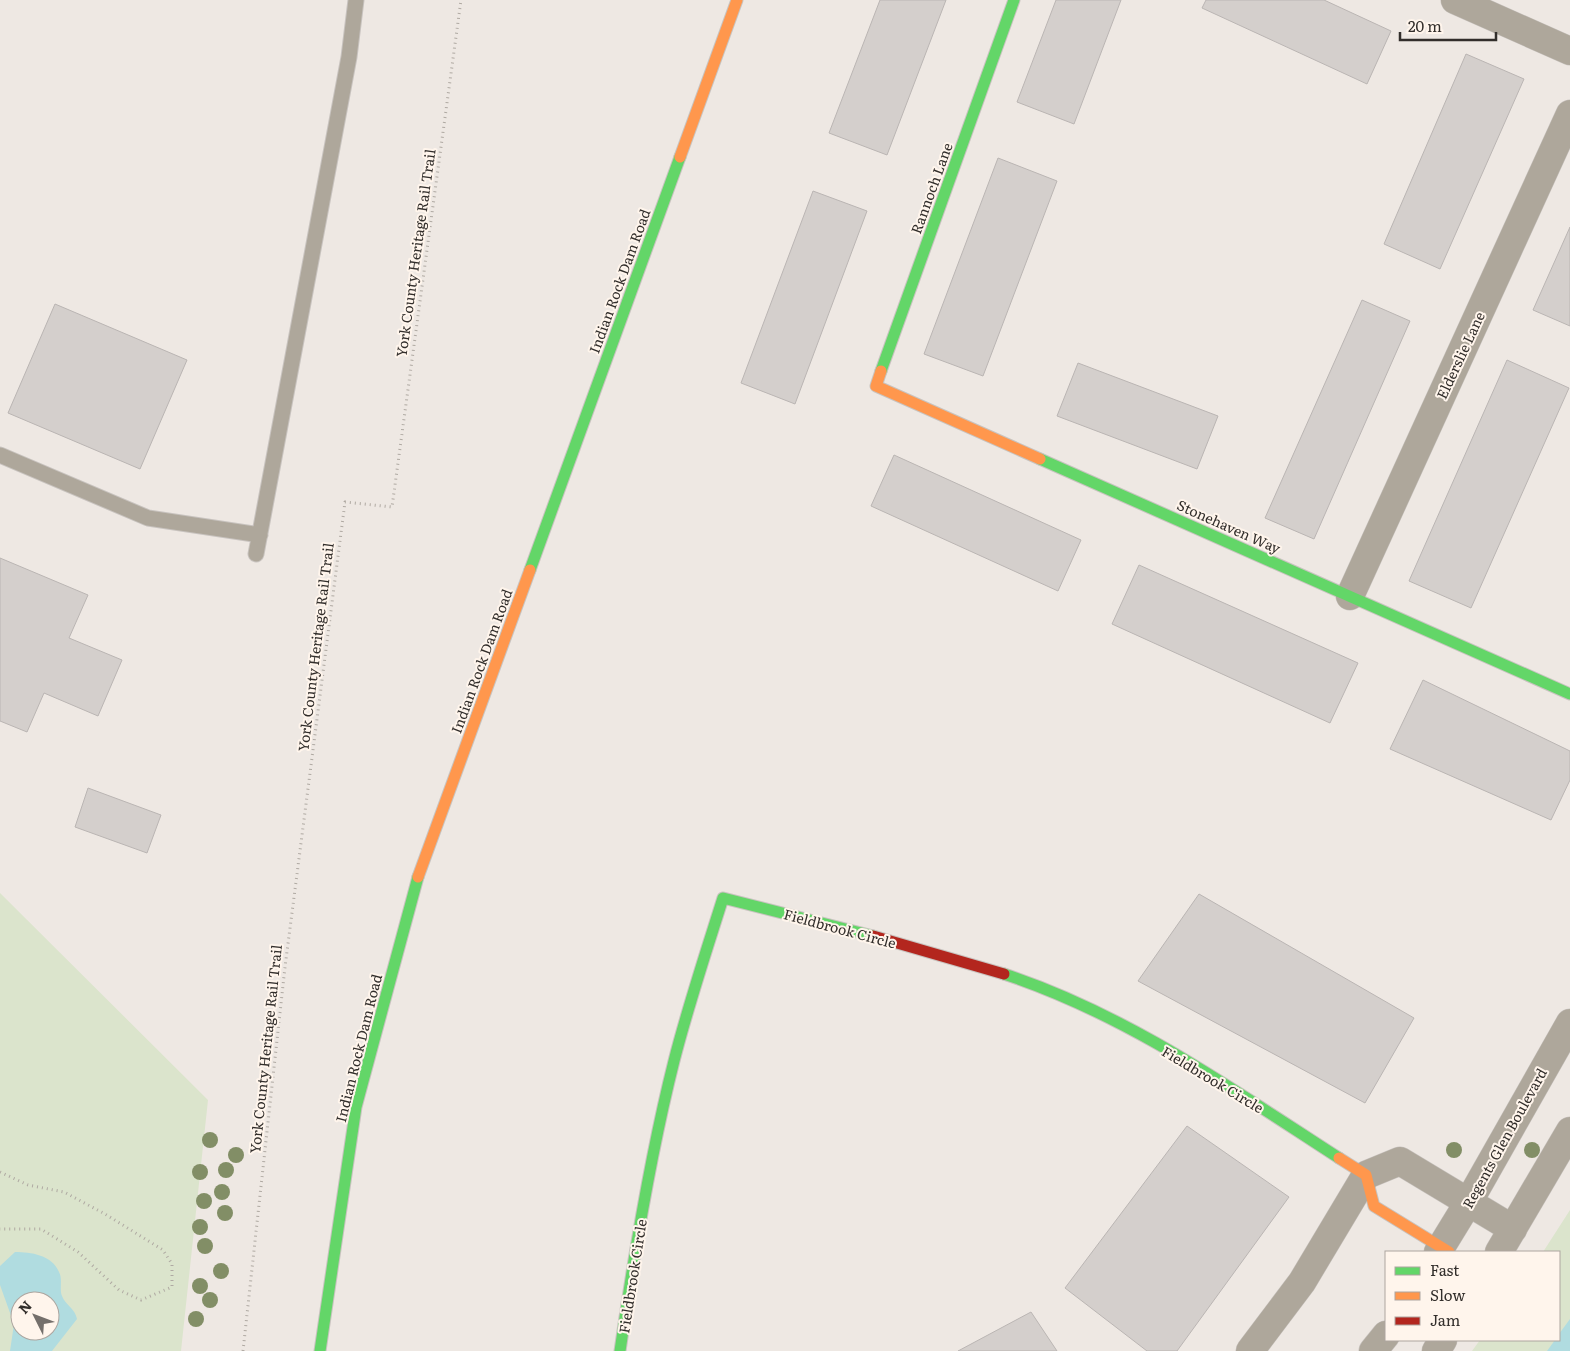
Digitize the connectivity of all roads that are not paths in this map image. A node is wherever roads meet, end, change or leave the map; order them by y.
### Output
1 (356, 0) edge
2 (737, 0) edge
3 (1014, 0) edge
4 (1455, 0) edge
5 (1570, 51) edge
6 (1570, 114) edge
7 (876, 386) joint
8 (0, 455) edge
9 (260, 535) junction
10 (256, 554) dead end
11 (1350, 596) junction
12 (1570, 694) edge
13 (1570, 1023) edge
14 (1570, 1131) edge
15 (1366, 1175) junction
16 (1468, 1203) junction
17 (1513, 1229) junction
18 (1442, 1251) edge
19 (1500, 1251) edge
20 (1385, 1335) edge
21 (320, 1351) edge
22 (620, 1351) edge
23 (1250, 1351) edge
24 (1373, 1351) edge

1 - 9 lane
2 - 21 street, Indian Rock Dam Road
3 - 7 street, Rannoch Lane
4 - 5 street
6 - 11 street, Elderslie Lane
7 - 11 street, Stonehaven Way
8 - 9 lane
9 - 10 lane
11 - 12 street, Stonehaven Way
13 - 16 street, Regents Glen Boulevard
14 - 17 street
15 - 16 street
15 - 18 street
15 - 22 street, Fieldbrook Circle
15 - 23 street
16 - 17 street
16 - 18 street, Regents Glen Boulevard
17 - 19 street
20 - 24 street

